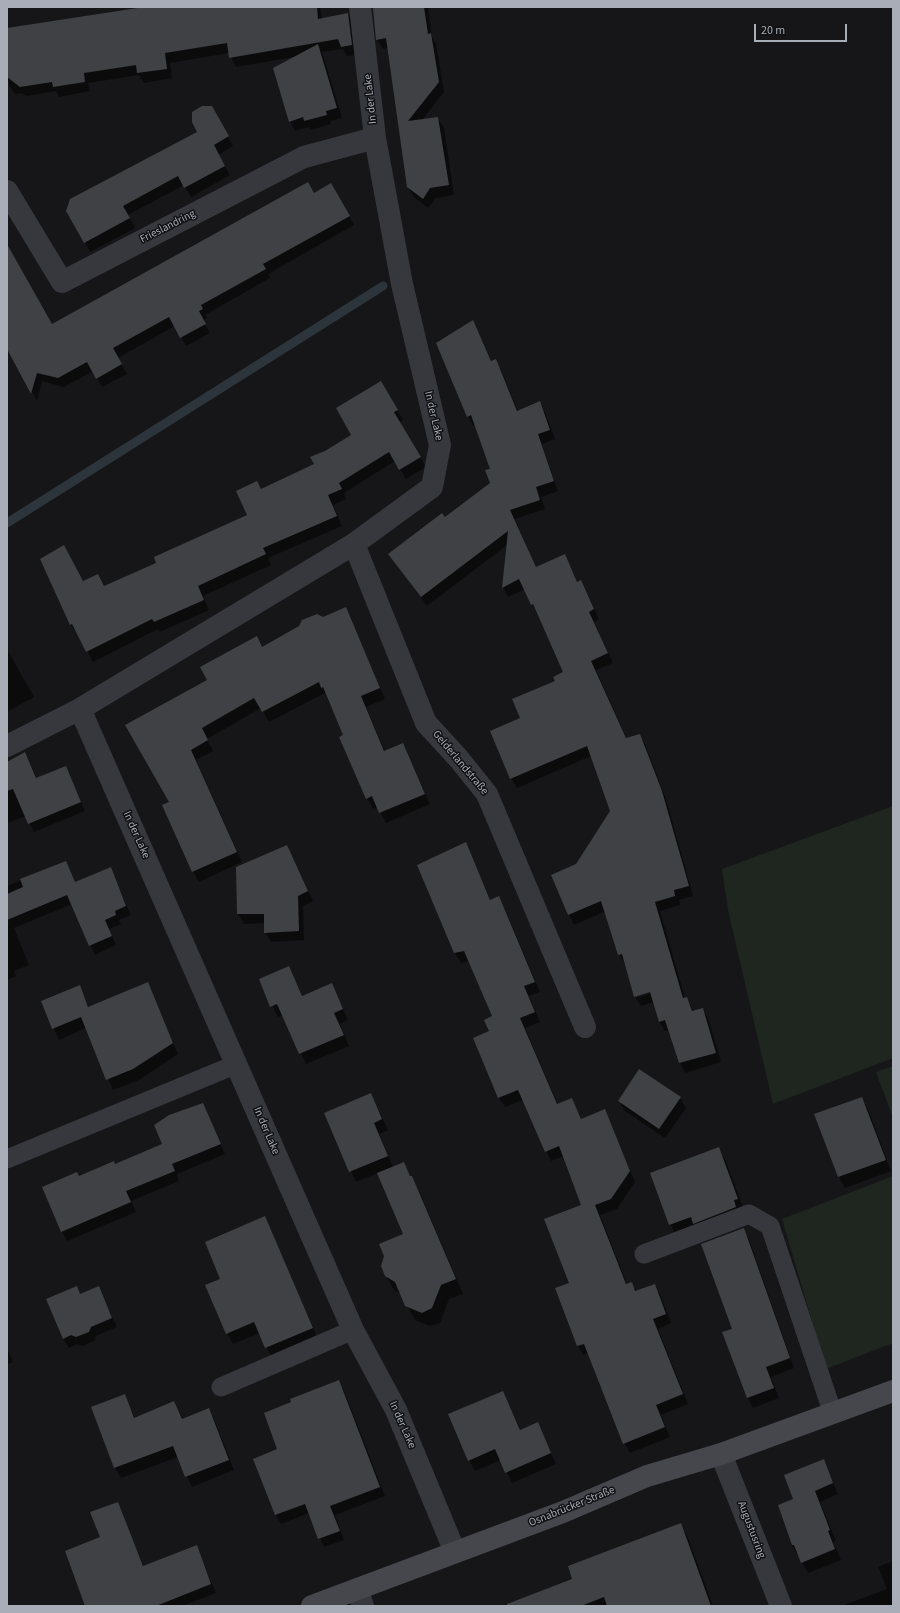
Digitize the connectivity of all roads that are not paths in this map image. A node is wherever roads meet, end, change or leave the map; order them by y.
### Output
1 (360, 7) edge
2 (375, 138) junction
3 (7, 191) edge
4 (354, 544) junction
5 (80, 709) junction
6 (7, 746) edge
7 (584, 1027) dead end
8 (237, 1064) junction
9 (7, 1159) edge
10 (644, 1254) dead end
11 (353, 1330) junction
12 (221, 1387) dead end
13 (893, 1391) edge
14 (834, 1414) junction
15 (721, 1454) junction
16 (455, 1552) junction
17 (360, 1598) edge
18 (312, 1606) edge
19 (781, 1606) edge

1 - 2 street, In der Lake
2 - 3 street, Frieslandring
2 - 4 street, In der Lake
4 - 5 street, In der Lake
4 - 7 street, Gelderlandstraße
5 - 6 street, In der Lake
5 - 8 street, In der Lake
8 - 9 lane
8 - 11 street, In der Lake
10 - 14 lane
11 - 12 lane
11 - 16 street, In der Lake
13 - 14 main road, Osnabrücker Straße
14 - 15 main road, Osnabrücker Straße
15 - 16 main road, Osnabrücker Straße
15 - 19 street, Augustusring
16 - 17 main road, Osnabrücker Straße
17 - 18 main road, Osnabrücker Straße

